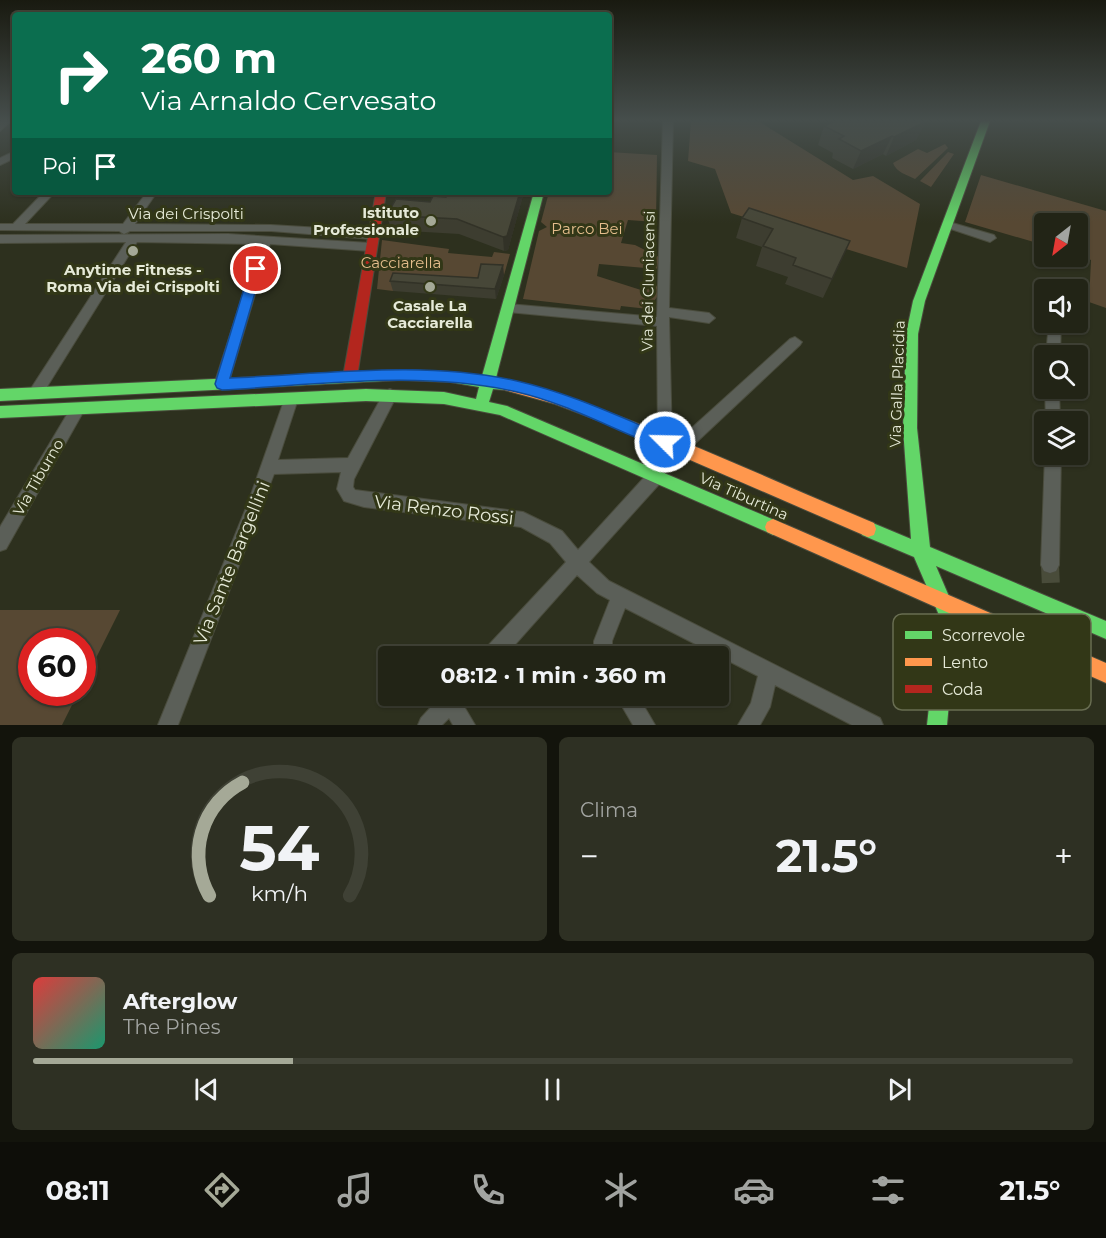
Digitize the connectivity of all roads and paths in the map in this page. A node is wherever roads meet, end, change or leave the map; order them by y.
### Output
1 (667, 155) edge
2 (974, 155) edge
3 (47, 195) edge
4 (150, 195) edge
5 (380, 195) edge
6 (537, 195) edge
7 (949, 225) junction
8 (0, 227) edge
9 (16, 227) junction
10 (130, 233) junction
11 (990, 238) dead end
12 (0, 239) edge
13 (266, 239) junction
14 (371, 241) junction
15 (508, 308) junction
16 (663, 317) junction
17 (709, 318) dead end
18 (795, 342) dead end
19 (426, 376) junction
20 (350, 377) junction
21 (488, 381) junction
22 (222, 384) junction
23 (112, 392) junction
24 (35, 394) junction
25 (0, 395) edge
26 (390, 395) junction
27 (421, 396) junction
28 (291, 399) junction
29 (482, 403) junction
30 (104, 409) junction
31 (77, 410) junction
32 (0, 412) edge
33 (665, 442) junction
34 (680, 448) junction
35 (352, 465) junction
36 (1053, 465) edge
37 (270, 467) junction
38 (656, 476) junction
39 (0, 543) edge
40 (922, 551) junction
41 (578, 563) junction
42 (1050, 565) tunnel mouth
43 (1051, 588) tunnel mouth
44 (621, 596) junction
45 (943, 602) junction
46 (1052, 607) junction
47 (948, 614) edge
48 (971, 614) edge
49 (1068, 614) edge
50 (1091, 624) edge
51 (1106, 630) edge
52 (501, 646) edge
53 (603, 646) edge
54 (1091, 666) edge
55 (769, 671) junction
56 (1106, 673) edge
57 (447, 706) edge
58 (456, 706) edge
59 (633, 706) edge
60 (939, 710) edge
61 (434, 723) edge
62 (168, 725) edge
63 (465, 725) edge
64 (645, 725) edge
65 (748, 725) edge
66 (873, 725) edge
67 (937, 725) edge

1 - 16 street, Via dei Cluniacensi
2 - 7 main road, Via Galla Placidia
3 - 9 street
4 - 10 street
5 - 14 main road
6 - 15 main road
7 - 11 street
7 - 40 main road, Via Galla Placidia
8 - 9 street, Via dei Crispolti
9 - 10 street, Via dei Crispolti
10 - 12 street, Via dei Crispolti
10 - 13 street, Via dei Crispolti
10 - 14 street, Via dei Crispolti
10 - 24 street
13 - 14 street, Via dei Crispolti
13 - 22 street
14 - 20 main road
15 - 16 street
15 - 21 main road
16 - 17 street
16 - 33 street, Via dei Cluniacensi
18 - 34 street
19 - 20 main road, Via Tiburtina
19 - 21 main road, Via Tiburtina
19 - 27 street
20 - 22 main road, Via Tiburtina
21 - 29 main road
21 - 33 main road, Via Tiburtina
22 - 23 main road, Via Tiburtina
23 - 24 main road, Via Tiburtina
23 - 30 street
24 - 25 main road, Via Tiburtina
26 - 27 main road, Via Tiburtina
26 - 28 main road, Via Tiburtina
26 - 35 street
27 - 29 main road, Via Tiburtina
28 - 30 main road, Via Tiburtina
28 - 37 street, Via Sante Bargellini
29 - 38 main road, Via Tiburtina
30 - 31 main road, Via Tiburtina
31 - 32 main road, Via Tiburtina
31 - 39 street, Via Tiburno
33 - 34 main road, Via Tiburtina
34 - 40 main road, Via Tiburtina
35 - 37 street
35 - 41 street, Via Renzo Rossi
36 - 42 street
37 - 62 street, Via Sante Bargellini
38 - 41 street
38 - 45 main road, Via Tiburtina
40 - 45 main road
40 - 46 main road, Via Tiburtina
41 - 44 street, Via Renzo Rossi
41 - 52 street
43 - 46 street
44 - 53 street
44 - 55 street, Via Renzo Rossi
45 - 47 main road
45 - 48 main road, Via Tiburtina
46 - 49 main road, Via Tiburtina
50 - 51 main road, Via Tiburtina
54 - 56 main road, Via Tiburtina
55 - 65 street
55 - 66 street, Via Renzo Rossi
57 - 61 street
58 - 63 street
59 - 64 street
60 - 67 main road

